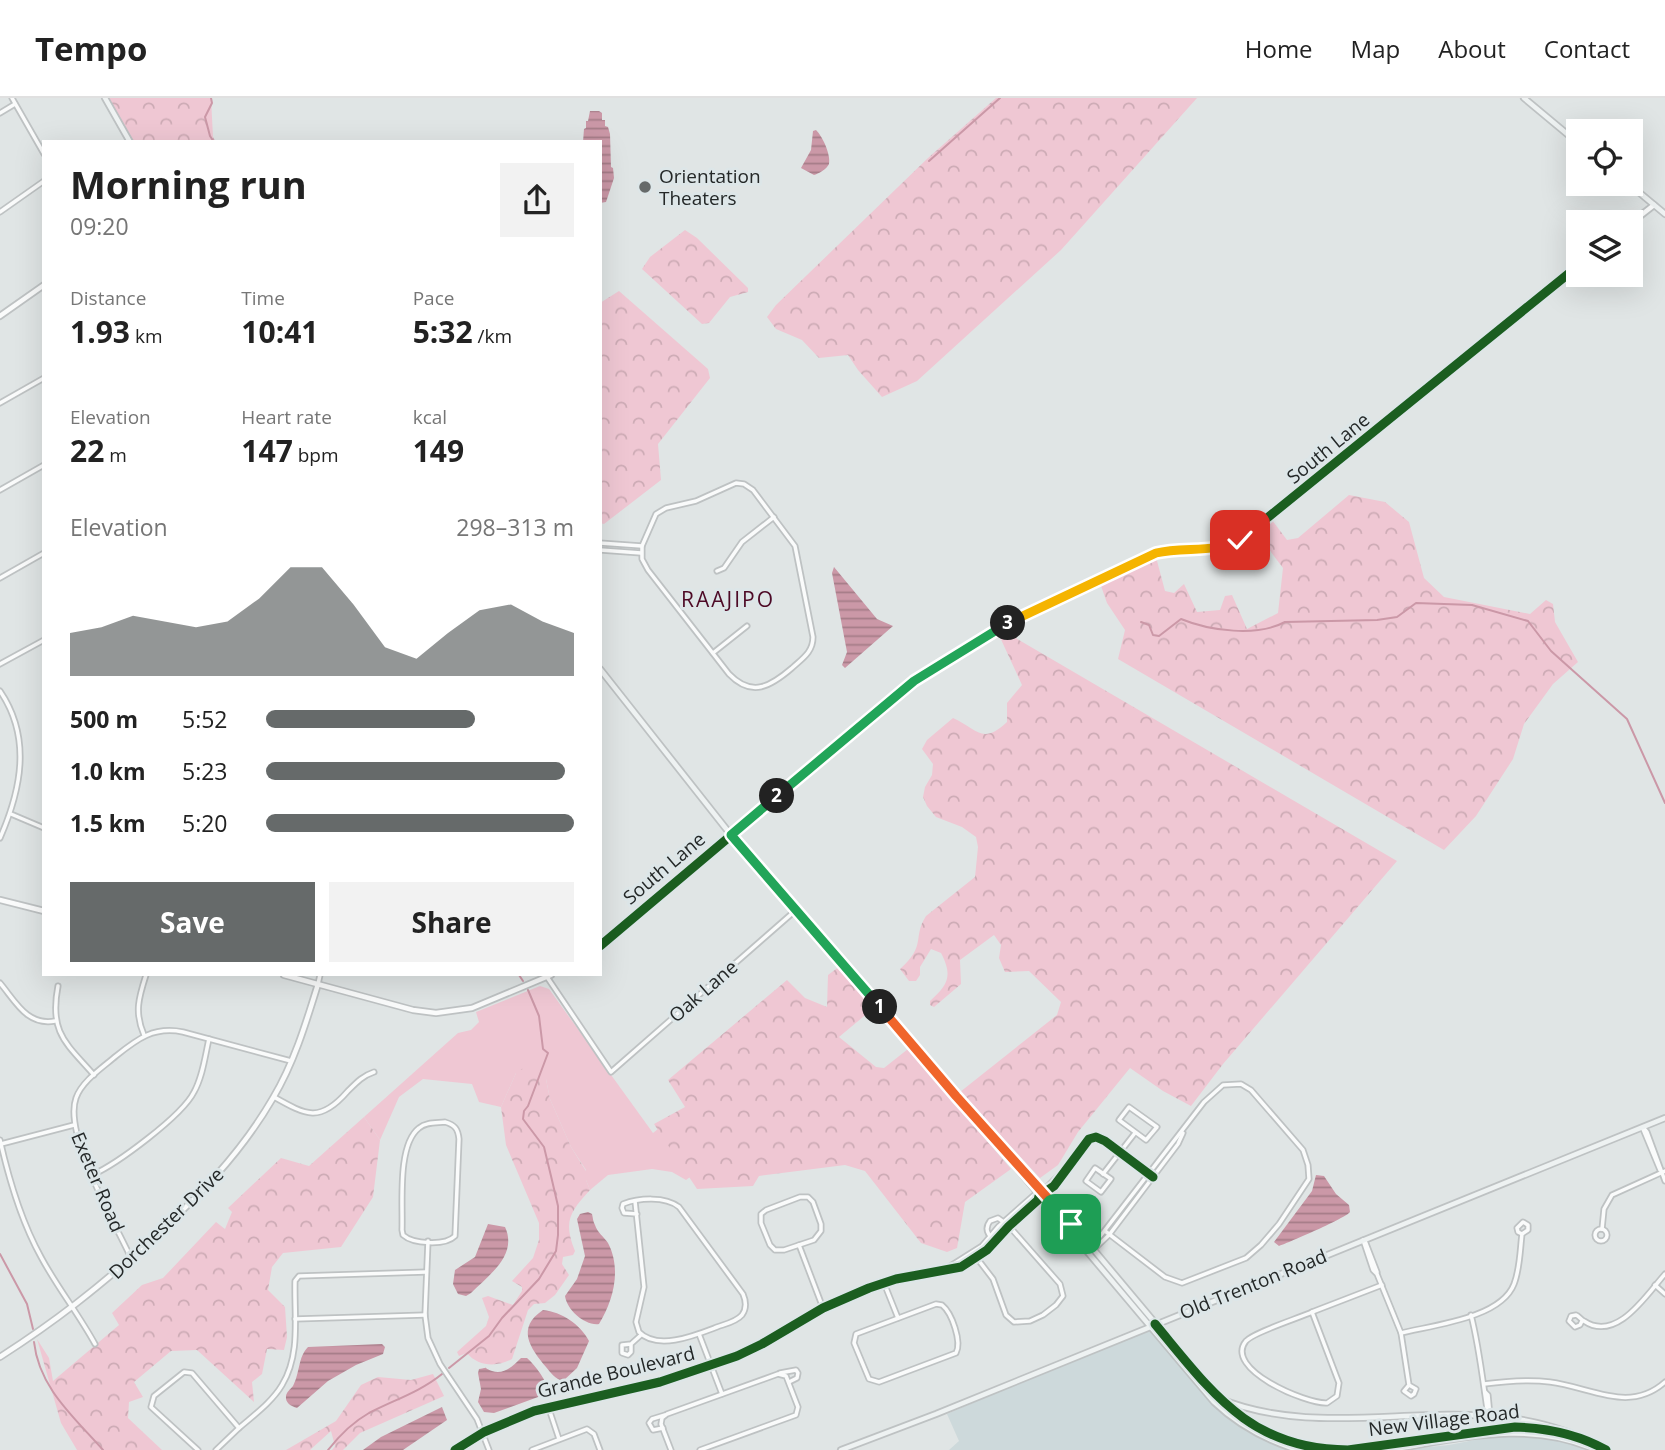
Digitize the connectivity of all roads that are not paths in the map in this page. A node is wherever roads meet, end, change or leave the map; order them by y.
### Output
1 (12, 98) edge
2 (105, 98) edge
3 (1524, 98) edge
4 (15, 104) junction
5 (0, 113) edge
6 (1566, 133) edge
7 (129, 140) edge
8 (42, 151) edge
9 (42, 182) edge
10 (1643, 196) edge
11 (1654, 205) junction
12 (0, 212) edge
13 (1643, 214) edge
14 (1665, 214) edge
15 (1566, 276) edge
16 (42, 286) edge
17 (0, 316) edge
18 (42, 379) edge
19 (0, 403) edge
20 (42, 466) edge
21 (0, 490) edge
22 (774, 517) junction
23 (602, 543) edge
24 (642, 546) junction
25 (602, 551) edge
26 (641, 553) junction
27 (42, 554) edge
28 (1, 568) edge
29 (717, 571) dead end
30 (2, 576) edge
31 (747, 626) dead end
32 (42, 641) edge
33 (712, 653) junction
34 (0, 664) edge
35 (602, 672) edge
36 (0, 691) edge
37 (10, 814) junction
38 (42, 827) edge
39 (731, 835) junction
40 (0, 838) edge
41 (0, 900) edge
42 (42, 910) edge
43 (796, 910) junction
44 (602, 944) edge
45 (146, 976) edge
46 (288, 976) edge
47 (320, 976) edge
48 (549, 976) edge
49 (0, 983) edge
50 (318, 984) junction
51 (58, 986) dead end
52 (55, 1021) junction
53 (144, 1035) junction
54 (209, 1039) junction
55 (291, 1061) junction
56 (374, 1072) dead end
57 (94, 1075) junction
58 (274, 1097) junction
59 (1665, 1118) edge
60 (74, 1125) junction
61 (1643, 1127) junction
62 (1135, 1132) junction
63 (1, 1142) edge
64 (1120, 1152) junction
65 (1663, 1171) edge
66 (1103, 1174) junction
67 (92, 1175) junction
68 (1151, 1176) junction
69 (1665, 1181) edge
70 (1042, 1192) junction
71 (635, 1201) junction
72 (637, 1214) junction
73 (1007, 1224) junction
74 (1602, 1229) dead end
75 (1107, 1233) junction
76 (1522, 1234) dead end
77 (993, 1239) junction
78 (1363, 1240) junction
79 (428, 1241) junction
80 (799, 1245) junction
81 (1090, 1249) junction
82 (973, 1253) junction
83 (131, 1258) junction
84 (977, 1258) junction
85 (426, 1272) junction
86 (942, 1272) junction
87 (1665, 1274) edge
88 (884, 1283) junction
89 (1382, 1284) junction
90 (1655, 1285) junction
91 (1665, 1294) edge
92 (74, 1307) junction
93 (823, 1308) junction
94 (1312, 1312) junction
95 (425, 1315) junction
96 (1471, 1315) junction
97 (898, 1318) junction
98 (295, 1319) junction
99 (1582, 1321) dead end
100 (1153, 1325) junction
101 (1401, 1333) junction
102 (699, 1334) junction
103 (641, 1335) junction
104 (95, 1344) dead end
105 (631, 1344) dead end
106 (0, 1356) edge
107 (711, 1365) junction
108 (778, 1374) junction
109 (789, 1382) junction
110 (1665, 1382) edge
111 (1484, 1384) junction
112 (1409, 1385) dead end
113 (722, 1394) junction
114 (548, 1406) junction
115 (667, 1414) junction
116 (239, 1428) junction
117 (663, 1428) junction
118 (1490, 1431) junction
119 (484, 1432) junction
120 (559, 1439) junction
121 (198, 1450) edge
122 (216, 1450) edge
123 (455, 1450) edge
124 (489, 1450) edge
125 (532, 1450) edge
126 (600, 1450) edge
127 (671, 1450) edge
128 (700, 1450) edge
129 (841, 1450) edge
130 (1298, 1450) edge
131 (1324, 1450) edge
132 (1388, 1450) edge
133 (1596, 1450) edge
134 (1606, 1450) edge

1 - 4 street
2 - 7 main road
3 - 6 main road
4 - 5 street
4 - 8 street
9 - 12 street
10 - 11 main road
11 - 13 street
11 - 14 main road
15 - 39 street, South Lane
16 - 17 street
18 - 19 street
20 - 21 street
22 - 24 street
22 - 29 street
22 - 33 street
23 - 24 street
24 - 26 street
25 - 26 street
26 - 33 street
27 - 30 street
28 - 30 street
31 - 33 street
32 - 34 street
35 - 39 main road
36 - 37 street
37 - 38 street
37 - 40 street
39 - 43 main road
39 - 44 street, South Lane
41 - 42 street
43 - 48 street, Oak Lane
43 - 70 main road
45 - 53 street
46 - 50 street
47 - 50 street, Dorchester Drive
48 - 50 street
49 - 52 street
50 - 55 street, Dorchester Drive
51 - 52 street
52 - 57 street
53 - 54 street
53 - 57 street, Exeter Road
54 - 55 street
54 - 67 street
55 - 58 street, Dorchester Drive
56 - 58 street
57 - 60 street, Exeter Road
58 - 83 street, Dorchester Drive
59 - 61 main road, Old Trenton Road
60 - 63 street
60 - 67 street, Exeter Road
61 - 65 street
61 - 78 main road, Old Trenton Road
62 - 62 street
62 - 64 street
63 - 92 street
64 - 66 street
64 - 68 street
64 - 70 street, Grande Boulevard
65 - 69 street
65 - 74 street
66 - 66 street
67 - 83 street, Exeter Road
68 - 75 street
68 - 75 street
70 - 73 street, Grande Boulevard
70 - 81 main road
71 - 72 street
71 - 72 street
71 - 102 street
72 - 103 street
73 - 77 street, Grande Boulevard
73 - 77 street
73 - 84 street
75 - 81 street
76 - 96 street
77 - 82 street, Grande Boulevard
77 - 84 street, Grande Boulevard
78 - 89 street
78 - 100 main road, Old Trenton Road
79 - 79 street
79 - 85 street
80 - 80 street
80 - 93 street
81 - 100 main road
82 - 84 street
82 - 86 street, Grande Boulevard
83 - 92 street, Dorchester Drive
84 - 86 street, Grande Boulevard
85 - 95 street
85 - 98 street
86 - 88 street, Grande Boulevard
87 - 90 street
88 - 93 street, Grande Boulevard
88 - 97 street
89 - 94 street
89 - 101 street
90 - 91 street
90 - 99 street
92 - 104 street
92 - 106 street, Dorchester Drive
93 - 107 street, Grande Boulevard
94 - 94 street
95 - 98 street
95 - 119 street
96 - 101 street
96 - 111 street
97 - 97 street
98 - 116 street
100 - 129 main road, Old Trenton Road
100 - 130 main road
100 - 131 main road, New Village Road
101 - 112 street
102 - 103 street
102 - 107 street
103 - 105 street
107 - 113 street
107 - 114 street, Grande Boulevard
108 - 109 street
108 - 109 street
108 - 113 street
109 - 128 street
110 - 111 street
111 - 118 street
113 - 115 street
114 - 119 street, Grande Boulevard
114 - 120 street
115 - 117 street
115 - 117 street
116 - 121 street
116 - 122 street
117 - 127 street
118 - 131 main road, New Village Road
118 - 132 main road, New Village Road
118 - 133 main road, New Village Road
118 - 134 main road, New Village Road
119 - 123 street, Grande Boulevard
119 - 124 street
120 - 125 street
120 - 126 street

